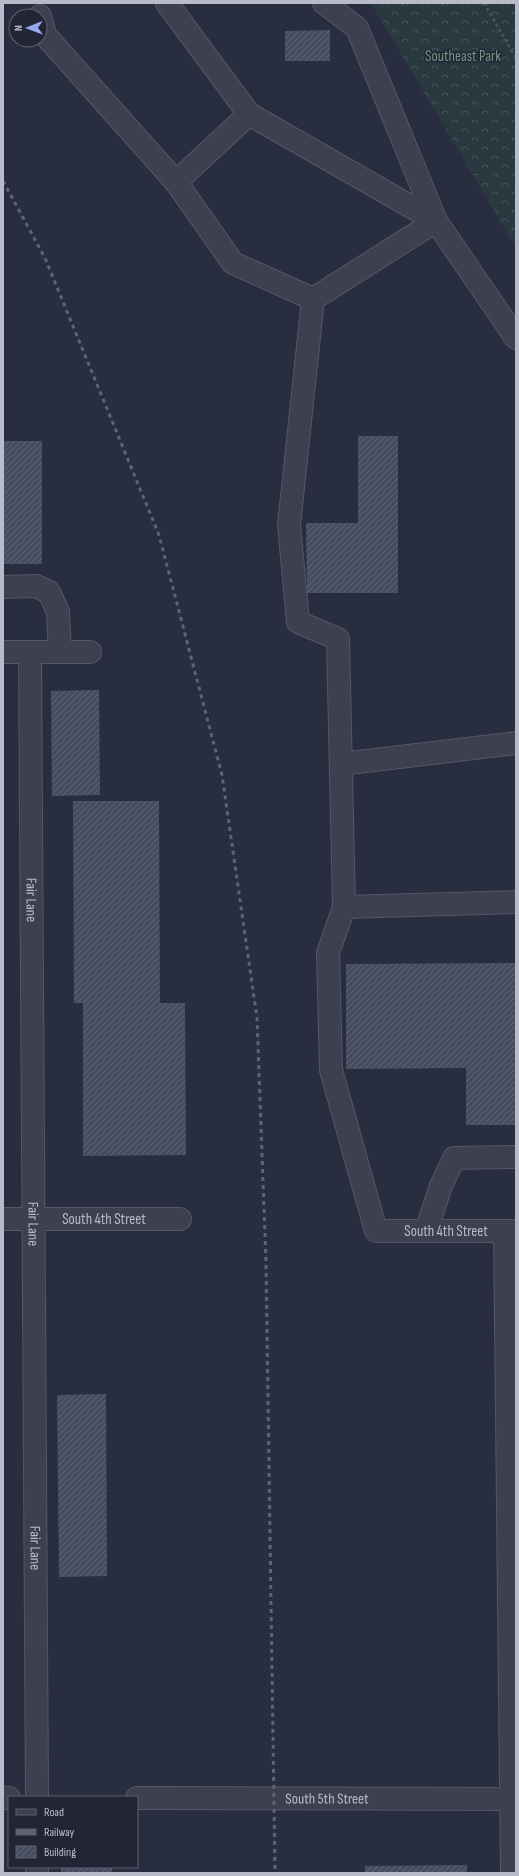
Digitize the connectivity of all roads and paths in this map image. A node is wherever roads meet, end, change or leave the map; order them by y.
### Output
1 (167, 3) edge
2 (324, 3) edge
3 (484, 3) edge
4 (48, 38) edge
5 (516, 58) edge
6 (249, 114) junction
7 (176, 182) junction
8 (436, 221) junction
9 (313, 299) junction
10 (516, 338) edge
11 (3, 587) edge
12 (3, 652) edge
13 (30, 652) junction
14 (60, 652) junction
15 (90, 652) dead end
16 (516, 743) edge
17 (341, 764) junction
18 (516, 902) edge
19 (344, 907) junction
20 (516, 1157) edge
21 (3, 1219) edge
22 (34, 1219) junction
23 (180, 1219) dead end
24 (426, 1231) junction
25 (510, 1231) edge
26 (513, 1579) edge
27 (37, 1796) edge
28 (138, 1798) edge
29 (514, 1799) edge
30 (512, 1873) edge

1 - 6 street
2 - 8 street
3 - 5 path
4 - 7 street
6 - 7 street
6 - 8 street
7 - 9 street
8 - 9 street
8 - 10 street
9 - 17 street
11 - 14 street
12 - 13 street
13 - 14 street
13 - 22 street, Fair Lane
14 - 15 street
16 - 17 street
17 - 19 street
18 - 19 street
19 - 24 street, South 4th Street
20 - 24 street
21 - 22 street, South 4th Street
22 - 23 street, South 4th Street
22 - 27 street, Fair Lane
24 - 25 street, South 4th Street
25 - 26 street
26 - 29 street
28 - 29 street, South 5th Street
29 - 30 street

